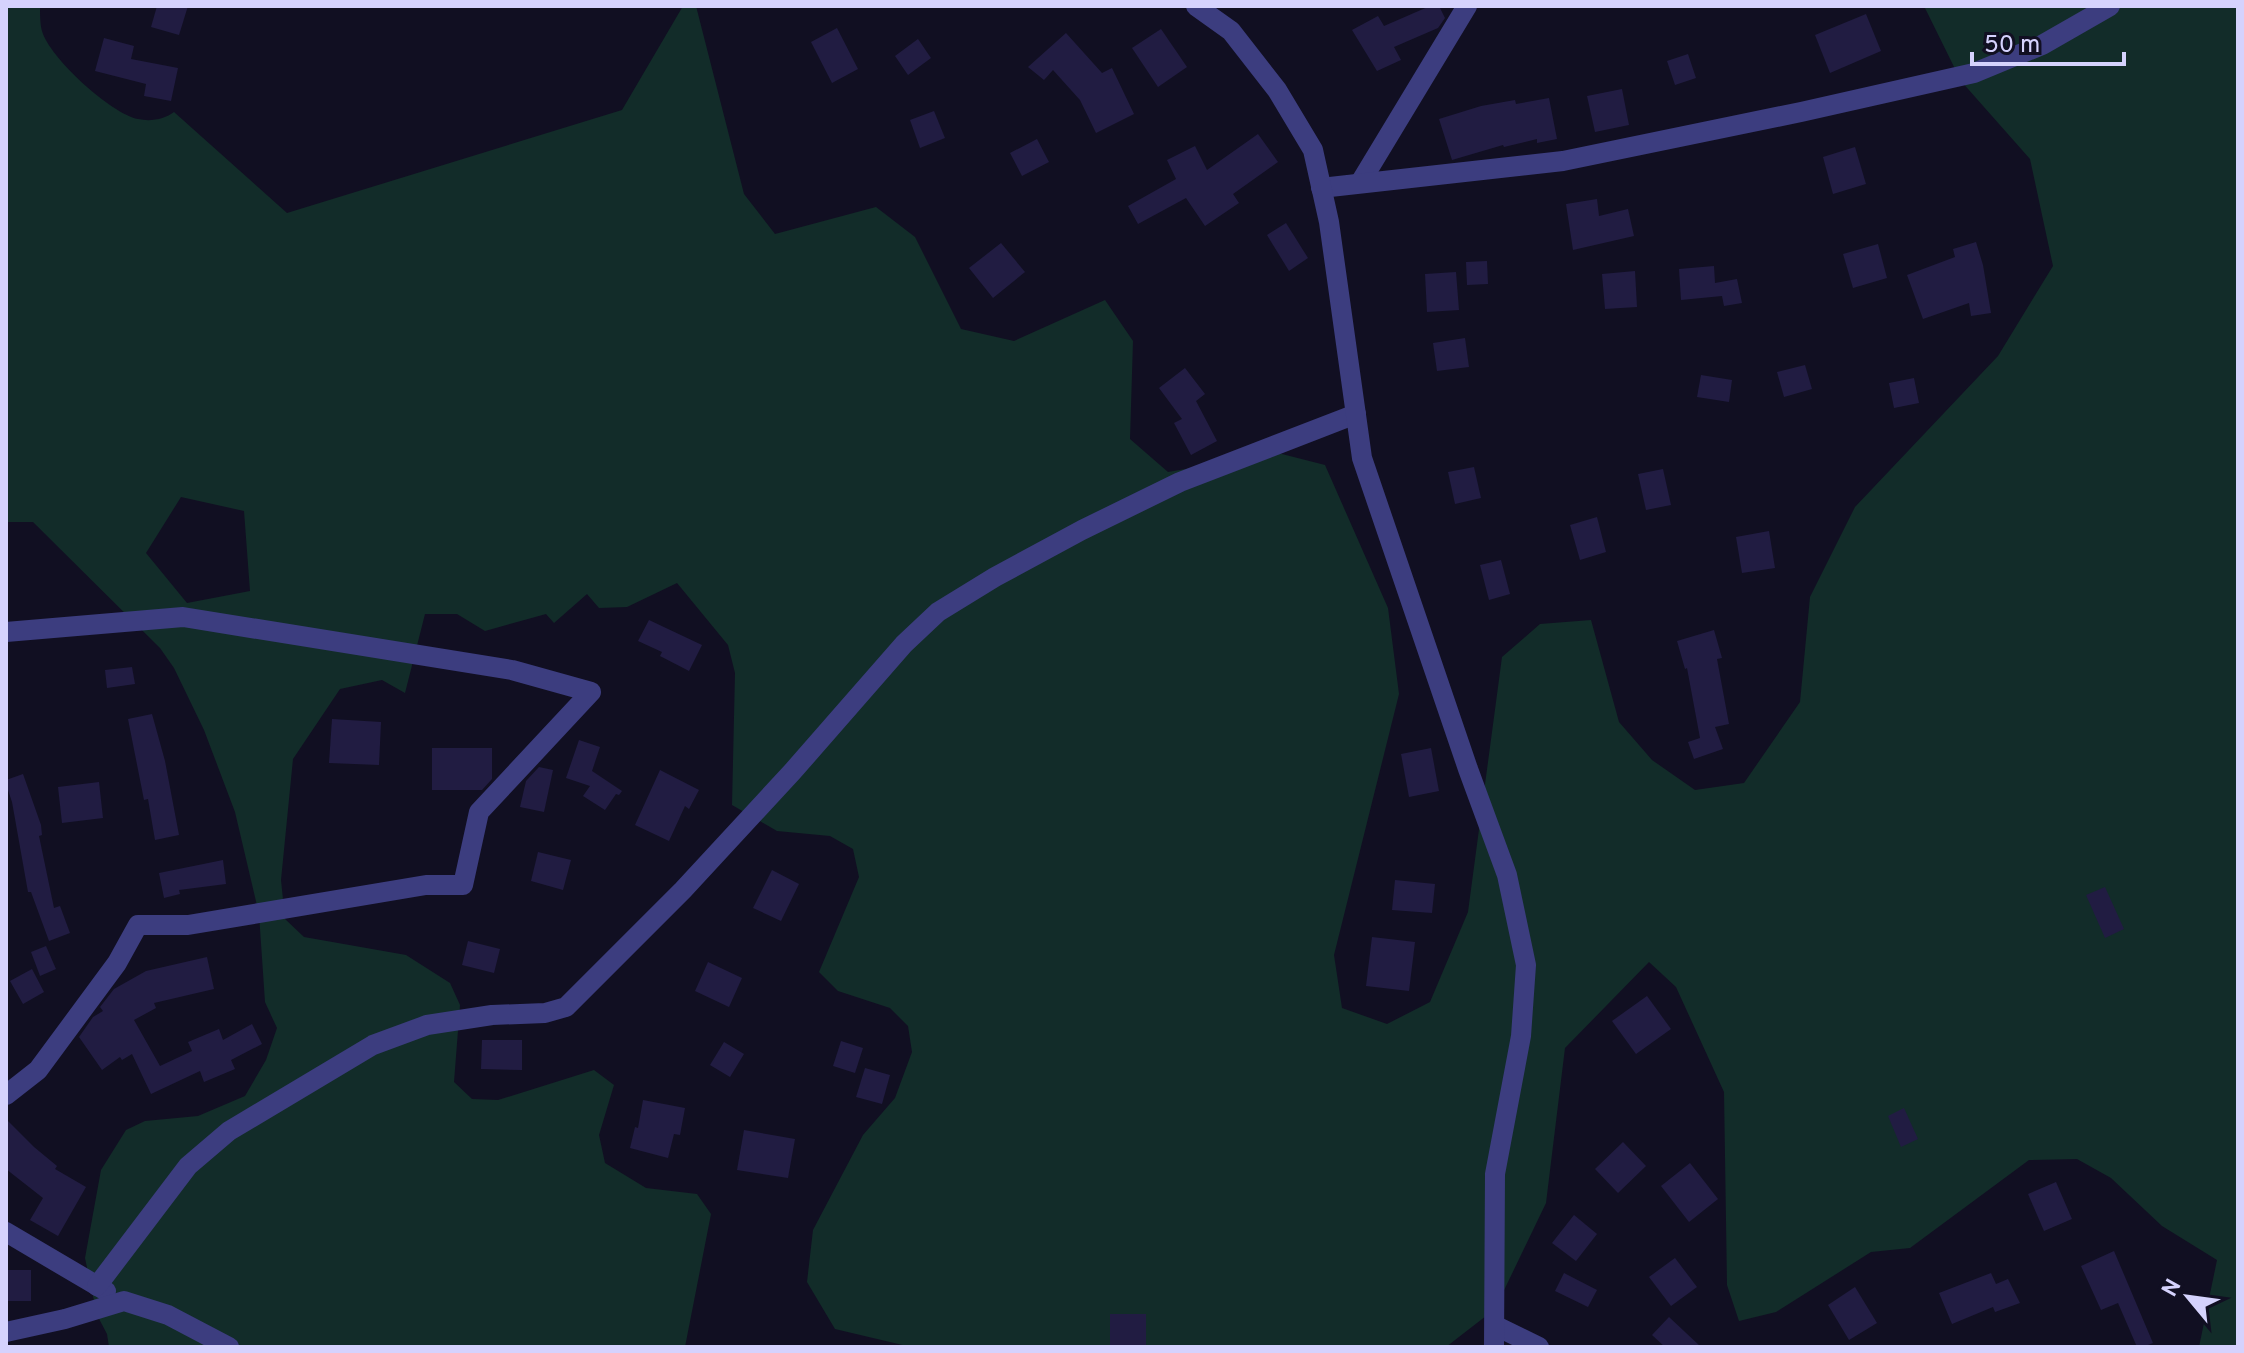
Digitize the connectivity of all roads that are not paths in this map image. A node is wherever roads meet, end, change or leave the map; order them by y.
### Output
1 (1196, 6) edge
2 (1467, 6) edge
3 (2110, 6) edge
4 (1360, 183) junction
5 (1321, 188) junction
6 (1356, 414) junction
7 (6, 632) edge
8 (6, 1095) edge
9 (6, 1232) edge
10 (97, 1286) junction
11 (124, 1301) junction
12 (6, 1332) edge
13 (1495, 1337) edge
14 (229, 1347) edge
15 (1539, 1347) edge

1 - 5 street
2 - 4 street
3 - 4 street
4 - 5 street
5 - 6 street
6 - 10 street
6 - 13 street
7 - 8 street
9 - 10 street
10 - 11 street
11 - 12 street
11 - 14 street
13 - 15 street

